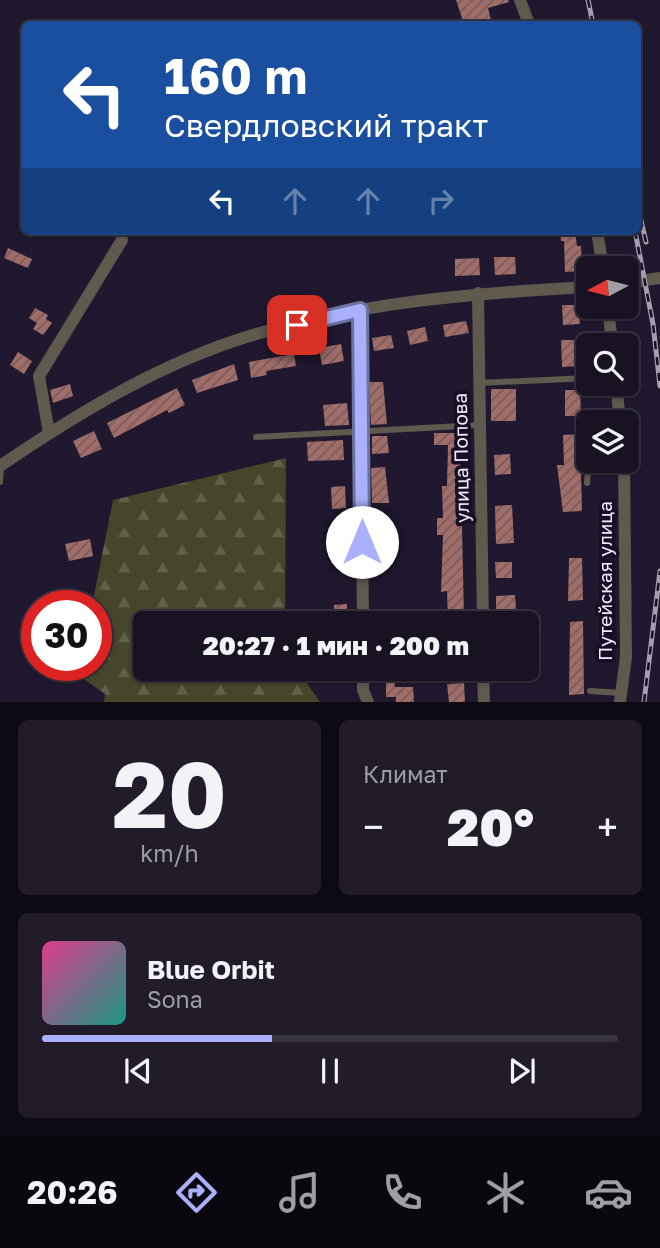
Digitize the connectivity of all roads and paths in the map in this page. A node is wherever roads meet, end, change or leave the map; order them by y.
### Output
1 (520, 0) edge
2 (527, 21) edge
3 (598, 235) edge
4 (122, 240) dead end
5 (601, 256) edge
6 (660, 278) edge
7 (639, 281) edge
8 (576, 288) edge
9 (478, 293) junction
10 (360, 310) junction
11 (609, 319) edge
12 (610, 329) junction
13 (608, 333) edge
14 (610, 333) edge
15 (576, 379) edge
16 (479, 383) junction
17 (480, 425) junction
18 (49, 433) junction
19 (361, 433) junction
20 (256, 437) dead end
21 (1, 466) edge
22 (588, 473) edge
23 (624, 473) edge
24 (0, 482) edge
25 (587, 484) dead end
26 (363, 611) edge
27 (482, 611) edge
28 (483, 681) edge
29 (590, 691) dead end
30 (620, 698) edge
31 (484, 702) edge

1 - 2 street
3 - 5 street
4 - 18 street
6 - 7 street
8 - 9 street
9 - 10 street
9 - 16 street, улица Попова
10 - 18 street
10 - 19 street
11 - 12 street
12 - 13 lane
12 - 14 street
15 - 16 lane
16 - 17 street, улица Попова
17 - 19 lane
17 - 27 street, улица Попова
18 - 21 street
19 - 20 lane
19 - 26 street
21 - 24 lane
22 - 25 lane
23 - 30 street, Путейская улица
28 - 31 street
29 - 30 lane

